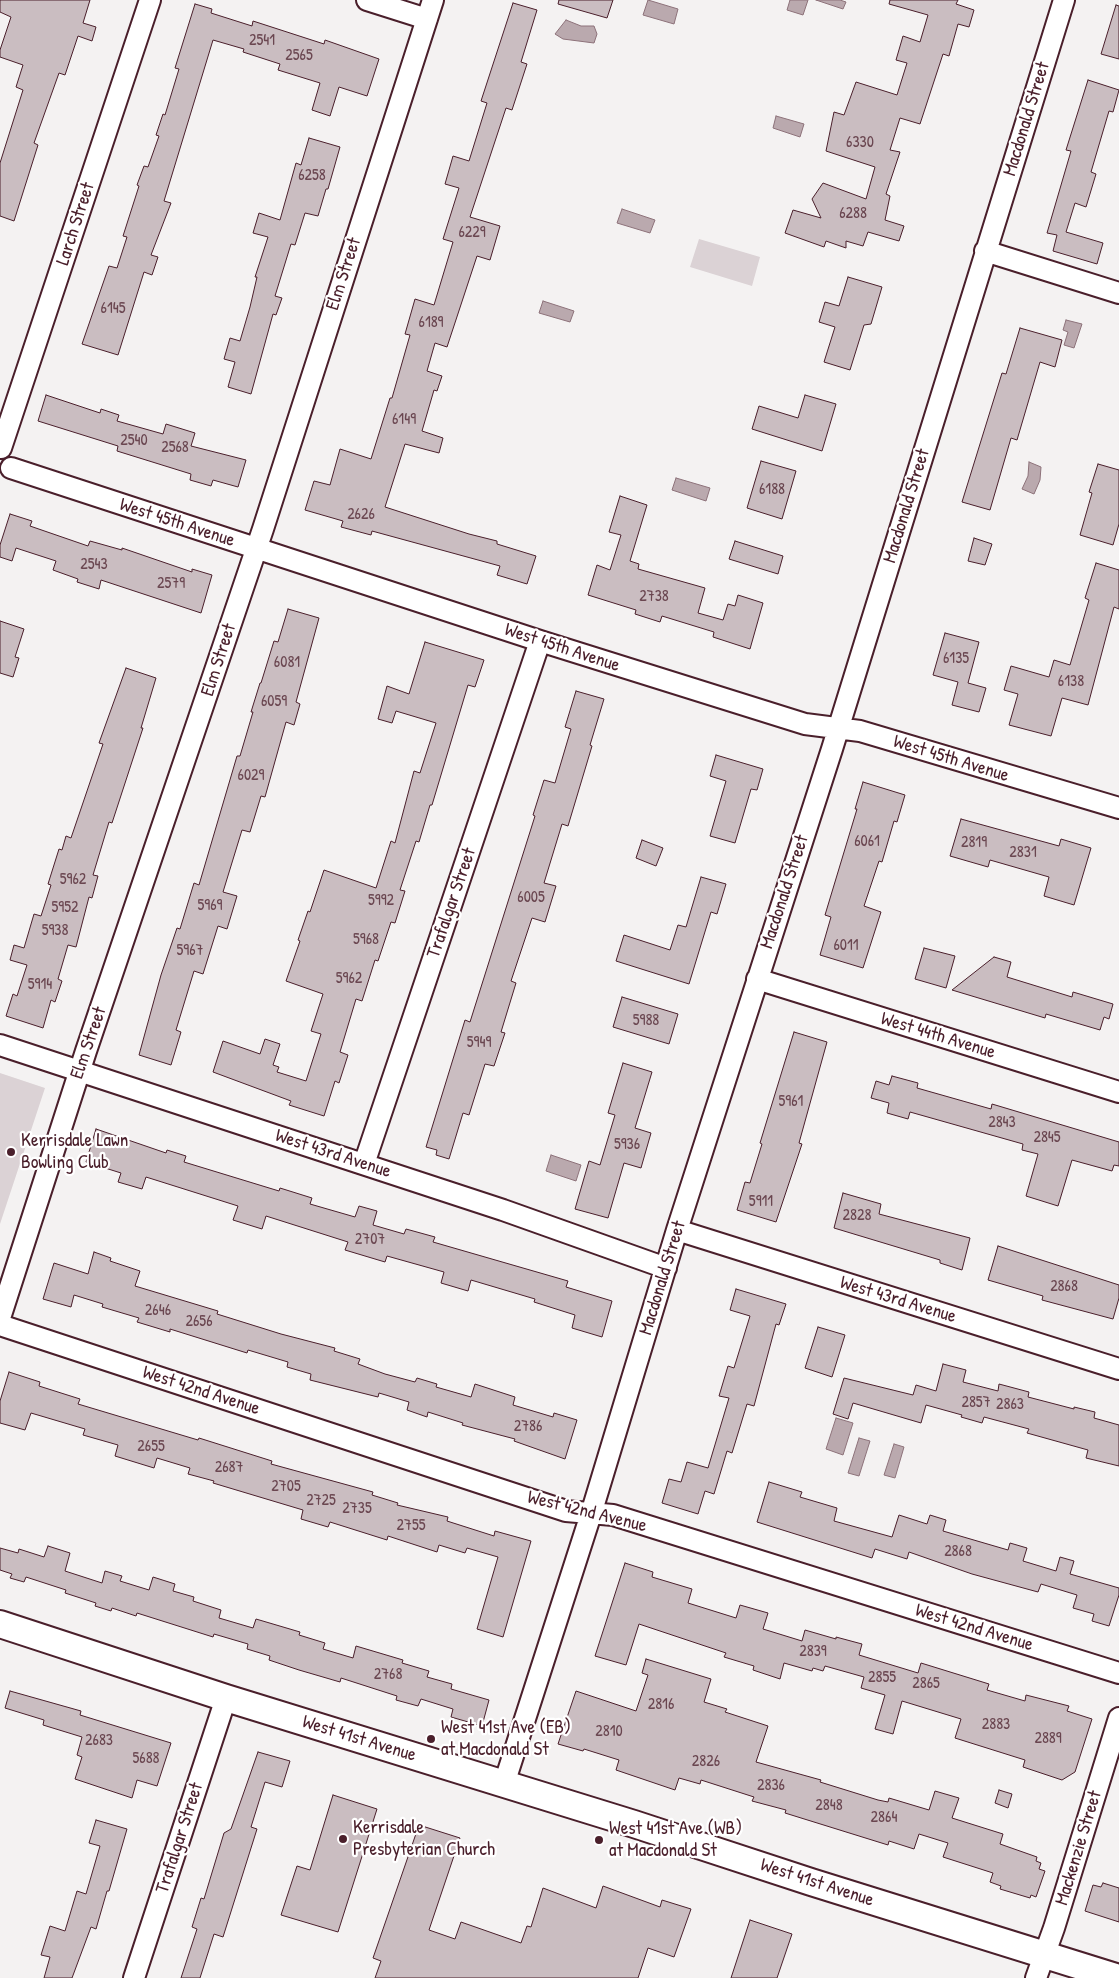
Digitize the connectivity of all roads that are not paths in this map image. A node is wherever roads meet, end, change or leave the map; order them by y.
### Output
1 (150, 0) edge
2 (367, 0) edge
3 (433, 0) edge
4 (1064, 0) edge
5 (426, 19) junction
6 (986, 251) junction
7 (1119, 293) edge
8 (1, 448) edge
9 (5, 473) edge
10 (256, 549) junction
11 (540, 641) junction
12 (838, 729) junction
13 (1117, 802) edge
14 (757, 979) junction
15 (0, 1044) edge
16 (80, 1070) junction
17 (1119, 1092) edge
18 (364, 1164) junction
19 (677, 1230) junction
20 (666, 1268) junction
21 (0, 1318) edge
22 (0, 1325) edge
23 (1119, 1369) edge
24 (591, 1514) junction
25 (0, 1624) edge
26 (1119, 1673) edge
27 (226, 1698) junction
28 (1119, 1718) edge
29 (504, 1784) junction
30 (1040, 1966) edge
31 (134, 1978) edge
32 (1119, 1978) edge

1 - 8 street, Larch Street
2 - 5 street
3 - 5 street, Elm Street
4 - 6 street, Macdonald Street
5 - 10 street, Elm Street
6 - 7 street
6 - 12 street, Macdonald Street
8 - 9 street
9 - 10 street, West 45th Avenue
10 - 11 street, West 45th Avenue
10 - 16 street, Elm Street
11 - 12 street, West 45th Avenue
11 - 18 street, Trafalgar Street
12 - 13 street, West 45th Avenue
12 - 14 street, Macdonald Street
14 - 17 street, West 44th Avenue
14 - 19 street, Macdonald Street
15 - 16 street, West 43rd Avenue
16 - 18 street, West 43rd Avenue
16 - 21 street, Elm Street
18 - 20 street, West 43rd Avenue
19 - 20 street, Macdonald Street
19 - 23 street, West 43rd Avenue
20 - 24 street, Macdonald Street
22 - 24 street, West 42nd Avenue
24 - 26 street, West 42nd Avenue
24 - 29 street, Macdonald Street
25 - 27 main road, West 41st Avenue
27 - 29 main road, West 41st Avenue
27 - 31 street, Trafalgar Street
28 - 30 street, Mackenzie Street
29 - 30 main road, West 41st Avenue
30 - 32 main road, West 41st Avenue

